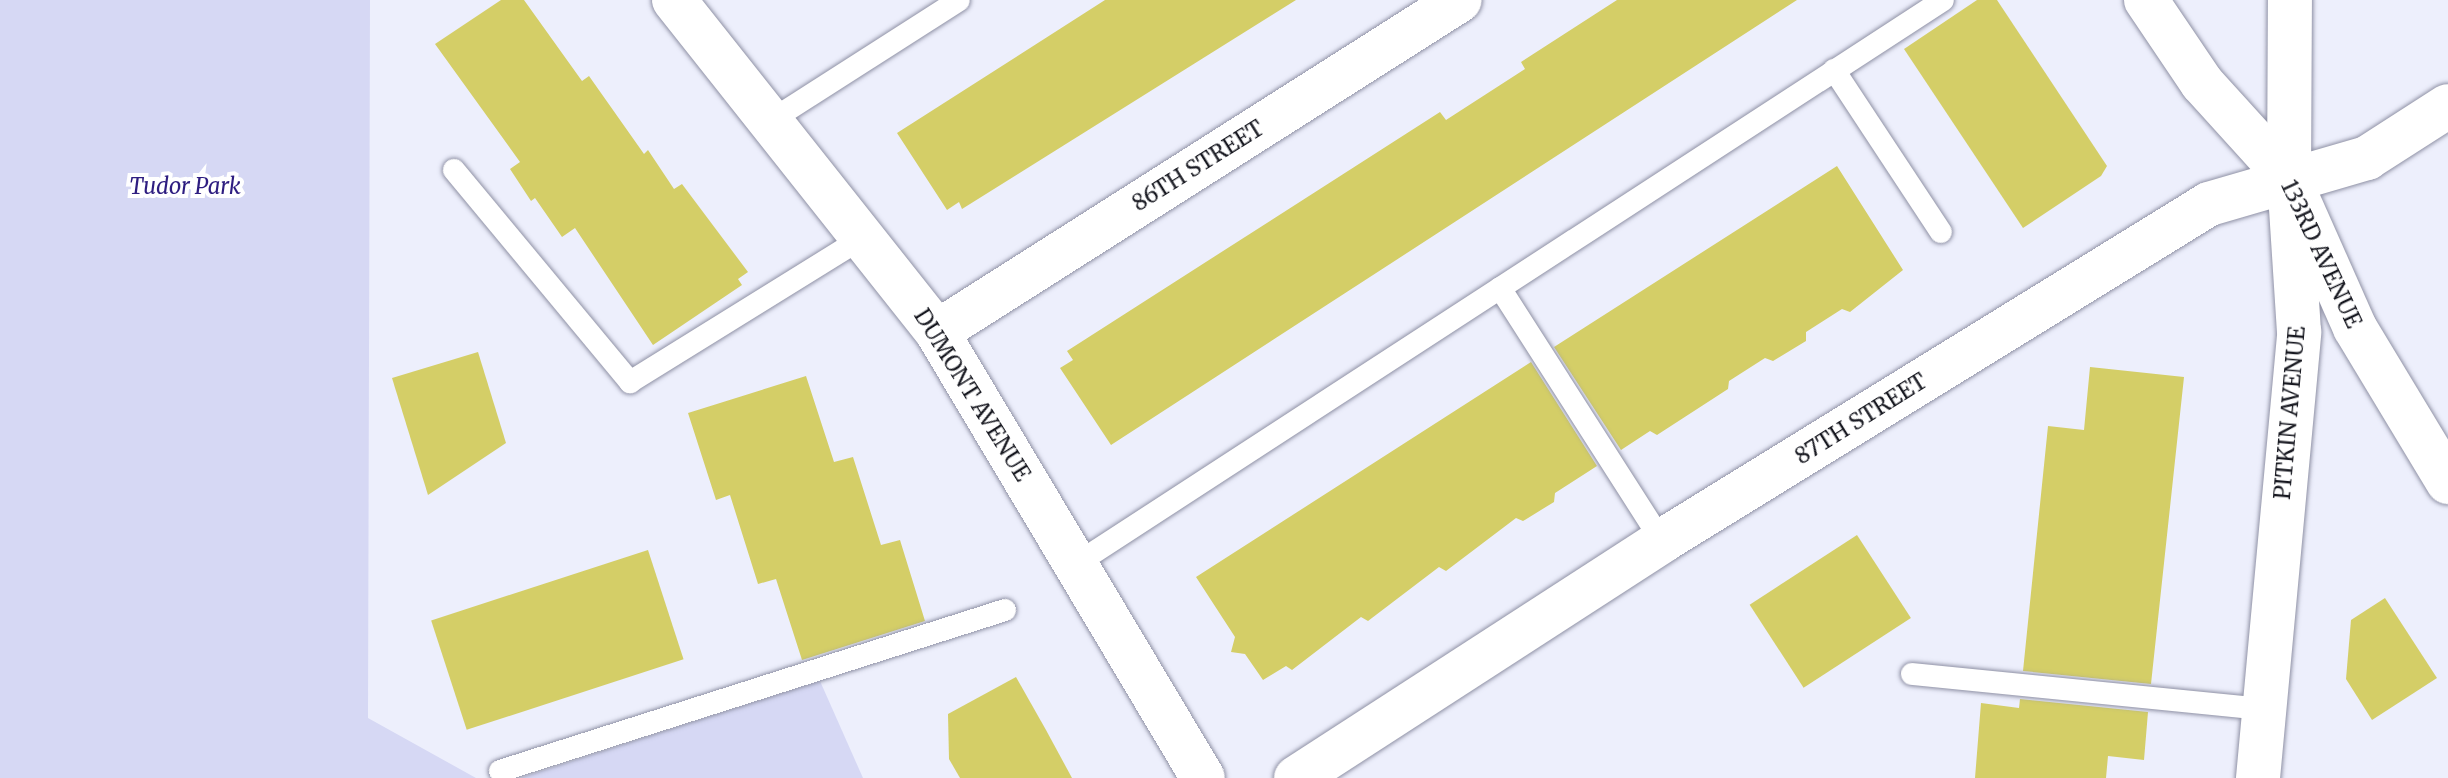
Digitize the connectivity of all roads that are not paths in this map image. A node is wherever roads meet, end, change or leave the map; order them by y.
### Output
1 (674, 0) edge
2 (959, 0) edge
3 (1460, 0) edge
4 (1943, 0) edge
5 (2146, 0) edge
6 (2290, 0) edge
7 (1834, 70) junction
8 (2448, 106) edge
9 (770, 121) junction
10 (454, 170) dead end
11 (2289, 179) junction
12 (1941, 232) dead end
13 (862, 238) junction
14 (1500, 288) junction
15 (937, 332) junction
16 (2448, 482) edge
17 (1662, 541) junction
18 (1076, 564) junction
19 (1005, 610) dead end
20 (1912, 674) dead end
21 (2264, 709) junction
22 (500, 771) dead end
23 (1203, 778) edge
24 (1296, 778) edge
25 (2258, 778) edge

1 - 9 street, DUMONT AVENUE
2 - 9 lane
3 - 15 street, 86TH STREET
4 - 7 lane
5 - 11 street, 133RD AVENUE
6 - 11 street, PITKIN AVENUE
7 - 12 lane
7 - 14 lane
8 - 11 street, 87TH STREET
9 - 13 street, DUMONT AVENUE
10 - 13 lane
11 - 16 street, 133RD AVENUE
11 - 17 street, 87TH STREET
11 - 21 street, PITKIN AVENUE
13 - 15 street, DUMONT AVENUE
14 - 17 lane
14 - 18 lane
15 - 18 street, DUMONT AVENUE
17 - 24 street, 87TH STREET
18 - 23 street, DUMONT AVENUE
19 - 22 lane
20 - 21 lane
21 - 25 street, PITKIN AVENUE

